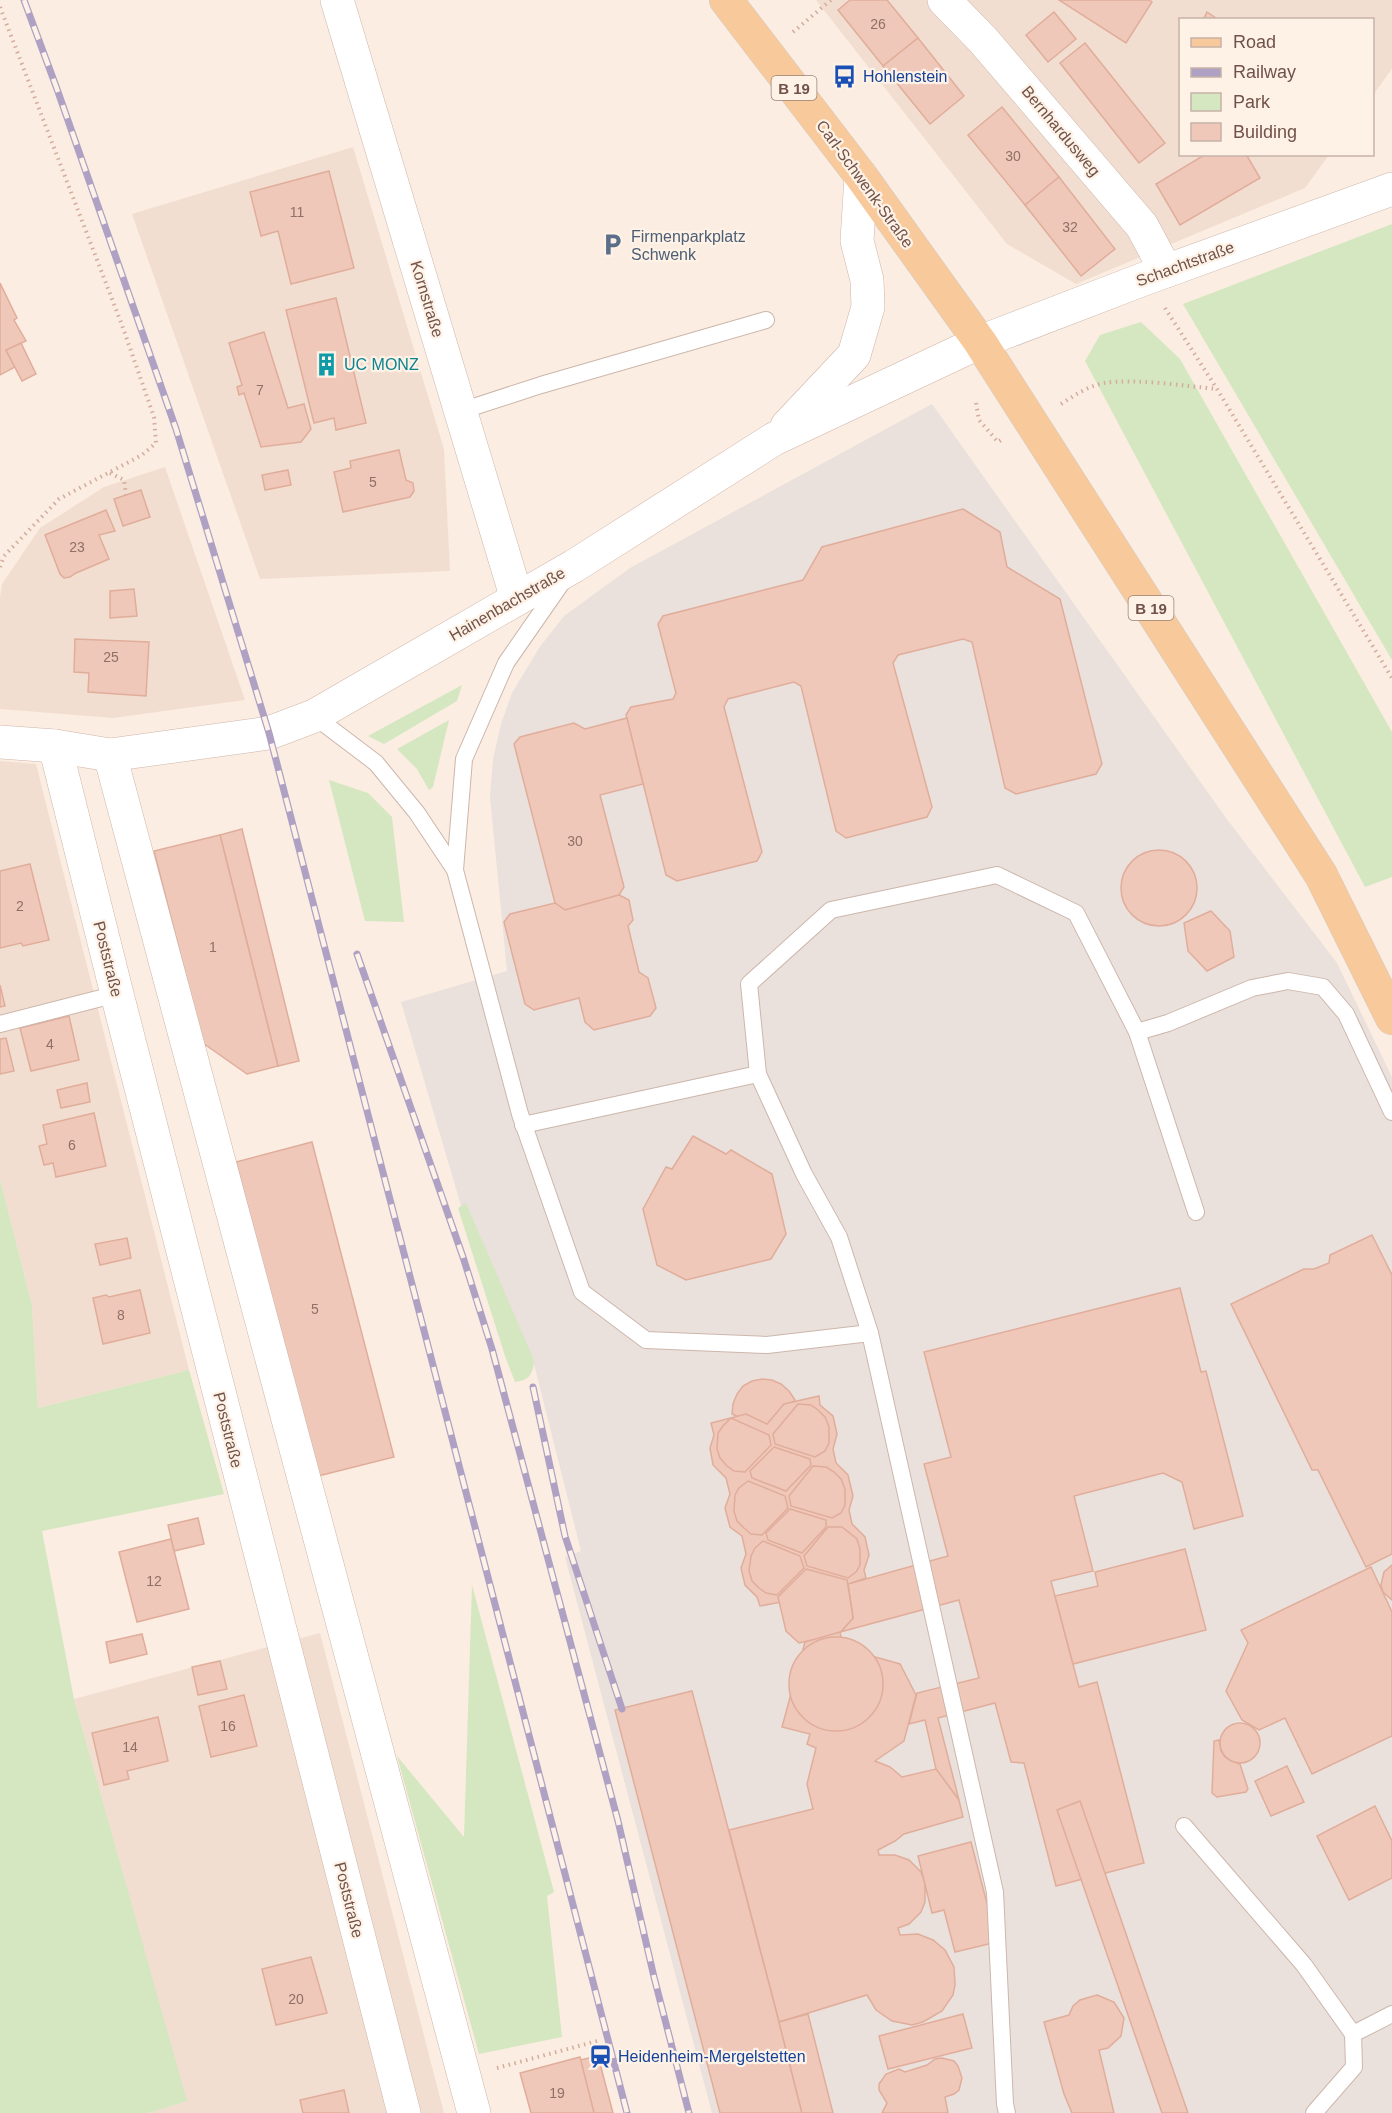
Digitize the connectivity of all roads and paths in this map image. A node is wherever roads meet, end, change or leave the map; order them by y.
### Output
1 (337, 0) edge
2 (726, 0) edge
3 (831, 0) edge
4 (944, 0) edge
5 (0, 7) edge
6 (768, 53) junction
7 (861, 176) junction
8 (1392, 189) edge
9 (1155, 275) junction
10 (766, 320) dead end
11 (980, 342) junction
12 (1217, 388) junction
13 (461, 411) junction
14 (1032, 422) junction
15 (774, 439) junction
16 (998, 442) dead end
17 (110, 473) junction
18 (126, 495) dead end
19 (574, 566) junction
20 (0, 567) edge
21 (517, 599) junction
22 (1392, 678) edge
23 (314, 716) junction
24 (0, 742) edge
25 (55, 746) junction
26 (110, 755) junction
27 (455, 870) junction
28 (117, 994) junction
29 (1392, 1018) edge
30 (0, 1024) edge
31 (1137, 1032) junction
32 (758, 1074) junction
33 (1392, 1112) edge
34 (523, 1125) junction
35 (1196, 1212) dead end
36 (870, 1333) junction
37 (1184, 1826) dead end
38 (1392, 2014) edge
39 (1353, 2034) junction
40 (600, 2040) dead end
41 (465, 2077) junction
42 (404, 2113) edge
43 (474, 2113) edge
44 (1007, 2113) edge
45 (1314, 2113) edge

1 - 13 street, Kornstraße
2 - 6 main road, Carl-Schwenk-Straße / B 19
3 - 6 path
4 - 9 street, Bernhardusweg
5 - 17 path
6 - 7 main road, Carl-Schwenk-Straße / B 19
7 - 11 main road, Carl-Schwenk-Straße / B 19
7 - 15 street
8 - 9 street, Schachtstraße
9 - 11 street, Schachtstraße
9 - 12 path
10 - 13 lane
11 - 14 main road, B 19
11 - 15 street, Hainenbachstraße
12 - 14 path
12 - 22 path
13 - 21 street, Kornstraße
14 - 16 path
14 - 29 main road, B 19
15 - 19 street, Hainenbachstraße
17 - 18 path
17 - 20 path
19 - 21 street, Hainenbachstraße
19 - 27 lane
21 - 23 street, Hainenbachstraße
23 - 26 street, Hainenbachstraße
23 - 27 lane
24 - 25 street, Hainenbachstraße
25 - 26 street, Hainenbachstraße
25 - 28 street, Poststraße
26 - 41 street
27 - 34 lane
28 - 30 lane
28 - 42 street, Poststraße
31 - 32 lane
31 - 33 lane
31 - 35 lane
32 - 34 lane
32 - 36 lane
34 - 36 lane
36 - 44 lane
37 - 39 lane
38 - 39 lane
39 - 45 lane
40 - 41 path
41 - 43 street

